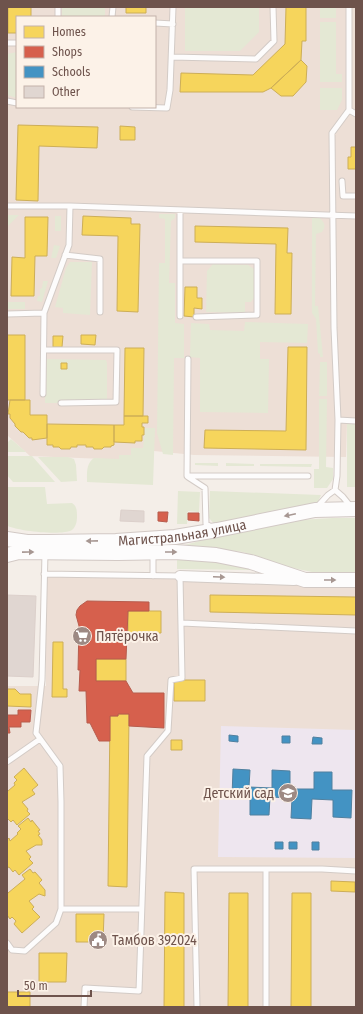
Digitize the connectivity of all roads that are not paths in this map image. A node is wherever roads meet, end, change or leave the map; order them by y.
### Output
1 (173, 7) edge
2 (273, 7) edge
3 (349, 7) edge
4 (156, 23) edge
5 (173, 24) junction
6 (172, 57) junction
7 (156, 108) edge
8 (348, 110) junction
9 (356, 114) edge
10 (342, 181) dead end
11 (356, 196) edge
12 (7, 206) edge
13 (70, 206) junction
14 (180, 210) junction
15 (333, 214) junction
16 (356, 216) edge
17 (65, 255) junction
18 (180, 261) junction
19 (100, 312) dead end
20 (44, 313) junction
21 (7, 314) edge
22 (180, 316) dead end
23 (196, 317) dead end
24 (44, 350) junction
25 (188, 359) dead end
26 (43, 394) dead end
27 (61, 403) dead end
28 (338, 420) junction
29 (356, 421) edge
30 (187, 476) junction
31 (308, 476) dead end
32 (335, 490) junction
33 (354, 509) edge
34 (315, 510) junction
35 (217, 530) junction
36 (9, 539) edge
37 (47, 549) junction
38 (153, 552) junction
39 (7, 555) edge
40 (44, 574) junction
41 (153, 576) junction
42 (180, 576) junction
43 (305, 580) junction
44 (356, 580) edge
45 (182, 623) junction
46 (356, 631) edge
47 (40, 739) junction
48 (7, 762) edge
49 (266, 869) junction
50 (356, 871) edge
51 (61, 909) junction
52 (141, 909) junction
53 (7, 943) edge
54 (84, 1007) edge
55 (197, 1007) edge
56 (266, 1007) edge

1 - 5 lane
2 - 6 lane
3 - 8 lane
4 - 5 lane
5 - 6 lane
6 - 7 lane
8 - 9 lane
8 - 15 lane
10 - 11 lane
12 - 13 lane
13 - 14 lane
13 - 17 lane
14 - 15 lane
14 - 18 lane
15 - 16 lane
15 - 28 lane
17 - 19 lane
17 - 20 lane
18 - 22 lane
18 - 23 lane
20 - 21 lane
20 - 24 lane
24 - 26 lane
24 - 27 lane
25 - 30 lane
28 - 29 lane
28 - 32 lane
30 - 31 lane
30 - 35 lane
32 - 33 lane
32 - 34 lane
33 - 34 main road, Магистральная улица
34 -> 35 main road, Магистральная улица
35 -> 37 main road, Магистральная улица
36 - 37 main road, Магистральная улица
37 - 38 main road
39 -> 37 main road, Магистральная улица
37 - 40 lane
38 - 41 lane
38 -> 43 main road
40 - 41 lane
40 - 47 lane
41 - 42 lane
42 -> 43 street
42 - 45 lane
43 -> 44 main road
45 - 46 lane
45 - 52 lane
47 - 48 lane
47 - 51 lane
49 - 50 lane
49 - 55 lane
49 - 56 lane
51 - 52 lane
51 - 53 lane
52 - 54 lane

